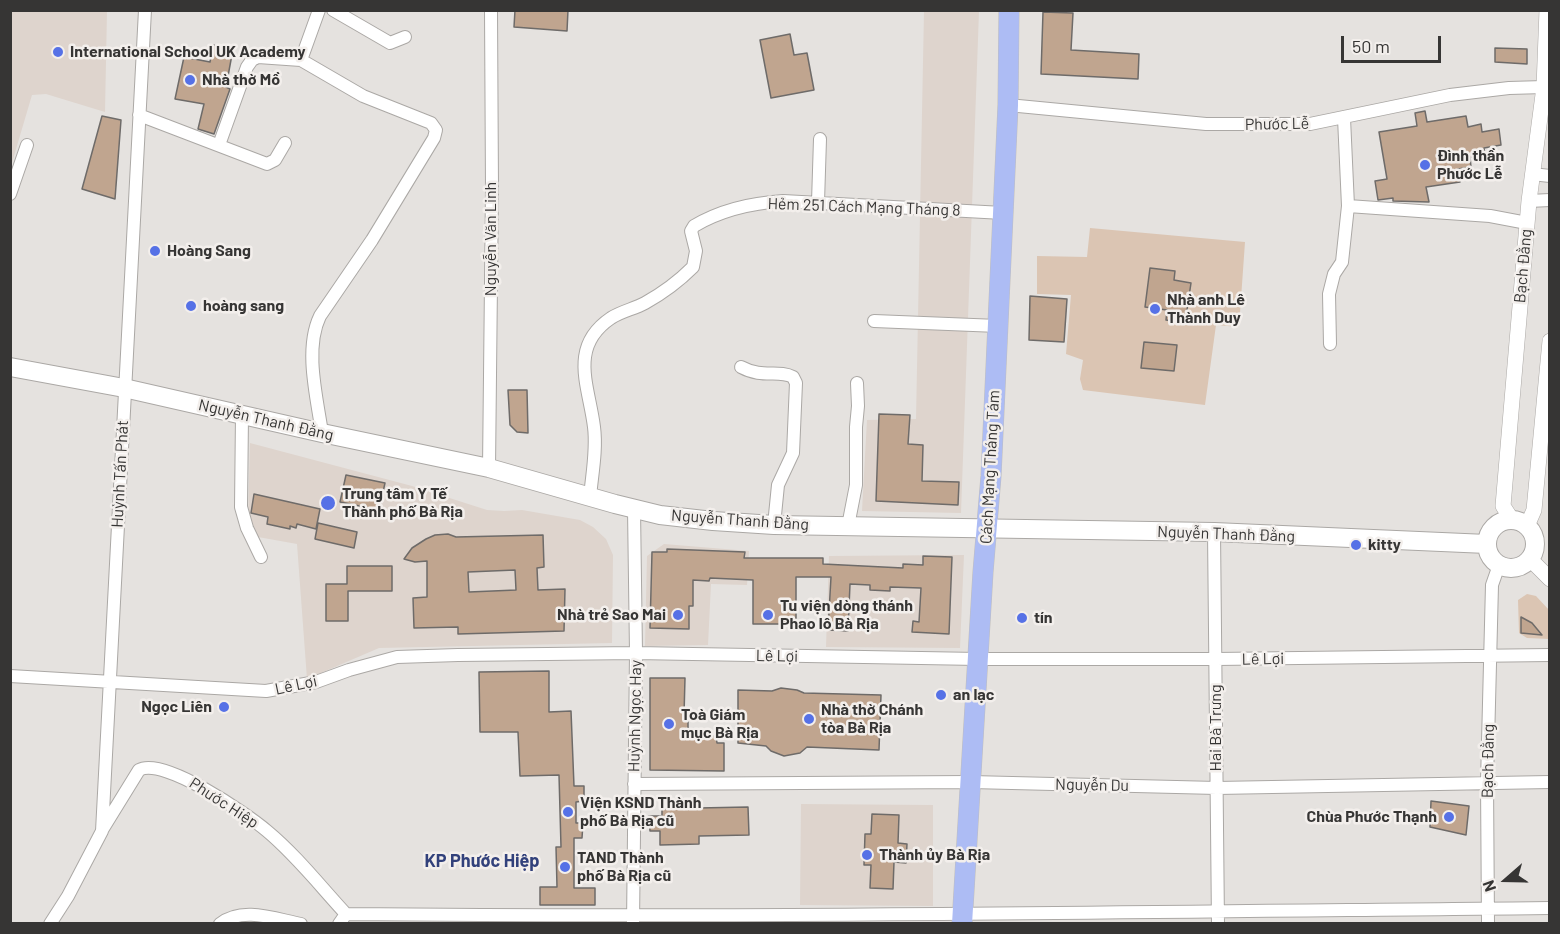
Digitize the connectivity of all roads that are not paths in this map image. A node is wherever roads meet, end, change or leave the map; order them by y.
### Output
1 (145, 10) edge
2 (319, 10) edge
3 (333, 10) edge
4 (491, 10) edge
5 (1010, 10) edge
6 (1547, 10) edge
7 (405, 37) dead end
8 (301, 60) junction
9 (1544, 87) junction
10 (1008, 105) junction
11 (139, 115) junction
12 (1344, 118) junction
13 (820, 139) dead end
14 (285, 143) dead end
15 (219, 145) junction
16 (27, 146) dead end
17 (1532, 174) junction
18 (1550, 176) edge
19 (10, 194) edge
20 (1550, 200) edge
21 (1529, 201) junction
22 (818, 202) junction
23 (1348, 206) junction
24 (1003, 213) junction
25 (1527, 223) junction
26 (874, 321) dead end
27 (998, 326) junction
28 (1550, 341) edge
29 (1330, 344) dead end
30 (10, 367) edge
31 (741, 367) dead end
32 (857, 383) dead end
33 (124, 388) junction
34 (242, 415) junction
35 (322, 433) junction
36 (489, 468) junction
37 (590, 496) junction
38 (634, 509) junction
39 (1520, 523) junction
40 (774, 525) junction
41 (848, 526) junction
42 (988, 529) junction
43 (1214, 532) junction
44 (1487, 544) junction
45 (1538, 551) edge
46 (261, 557) dead end
47 (1499, 565) junction
48 (1550, 579) edge
49 (636, 653) junction
50 (1491, 655) junction
51 (1550, 655) edge
52 (978, 659) junction
53 (1216, 659) junction
54 (10, 676) edge
55 (109, 680) junction
56 (971, 782) junction
57 (1487, 782) junction
58 (1550, 782) edge
59 (634, 784) junction
60 (1217, 788) junction
61 (102, 831) junction
62 (1550, 908) edge
63 (1488, 909) junction
64 (1218, 918) edge
65 (342, 919) edge
66 (962, 919) edge
67 (633, 920) edge
68 (50, 924) edge
69 (220, 924) edge
70 (302, 924) edge
71 (1488, 924) edge

1 - 11 street, Huỳnh Tấn Phát
2 - 8 street
3 - 7 street
4 - 36 street, Nguyễn Văn Linh
5 - 10 main road, Cách Mạng Tháng Tám
6 - 9 street, Bạch Đằng
8 - 15 street
8 - 35 street
9 - 12 street, Phước Lễ
9 - 17 street, Bạch Đằng
10 - 12 street, Phước Lễ
10 - 24 main road, Cách Mạng Tháng Tám
11 - 15 street
11 - 33 street, Huỳnh Tấn Phát
12 - 23 street
13 - 22 street
14 - 15 street
16 - 19 street
17 - 18 street
17 - 21 street, Bạch Đằng
20 - 21 street
21 - 25 street, Bạch Đằng
22 - 24 street, Hẻm 251 Cách Mạng Tháng 8
22 - 37 street, Hẻm 251 Cách Mạng Tháng 8
23 - 25 street
23 - 29 street
24 - 27 main road, Cách Mạng Tháng Tám
25 - 39 street, Bạch Đằng
26 - 27 street
27 - 42 main road, Cách Mạng Tháng Tám
28 - 39 street
30 - 33 main road, Nguyễn Thanh Đằng
31 - 40 street
32 - 41 street
33 - 34 main road, Nguyễn Thanh Đằng
33 - 55 street, Huỳnh Tấn Phát
34 - 35 main road, Nguyễn Thanh Đằng
34 - 46 street
35 - 36 main road, Nguyễn Thanh Đằng
36 - 37 main road, Nguyễn Thanh Đằng
37 - 38 main road, Nguyễn Thanh Đằng
38 - 40 main road, Nguyễn Thanh Đằng
38 - 49 street, Huỳnh Ngọc Hay
39 - 44 main road
39 - 45 main road
40 - 41 main road, Nguyễn Thanh Đằng
41 - 42 main road, Nguyễn Thanh Đằng
42 - 43 main road, Nguyễn Thanh Đằng
42 - 52 main road, Cách Mạng Tháng Tám
43 - 44 main road, Nguyễn Thanh Đằng
43 - 53 street, Hai Bà Trưng
44 - 47 main road
45 - 47 main road
45 - 48 street
47 - 50 street, Bạch Đằng
49 - 52 street, Lê Lợi
49 - 55 street, Lê Lợi
49 - 59 street, Huỳnh Ngọc Hay
50 - 51 street, Lê Lợi
50 - 53 street, Lê Lợi
50 - 57 street, Bạch Đằng
52 - 53 street, Lê Lợi
52 - 56 main road, Cách Mạng Tháng Tám
53 - 60 street, Hai Bà Trưng
54 - 55 street, Lê Lợi
55 - 61 street, Huỳnh Tấn Phát
56 - 59 street, Nguyễn Du
56 - 60 street, Nguyễn Du
56 - 66 main road, Cách Mạng Tháng Tám
57 - 58 street, Nguyễn Du
57 - 60 street, Nguyễn Du
57 - 63 street, Bạch Đằng
59 - 67 street, Huỳnh Ngọc Hay
60 - 64 street, Hai Bà Trưng
61 - 65 street, Phước Hiệp
61 - 68 street, Huỳnh Tấn Phát
62 - 63 street
63 - 64 street
63 - 71 street, Bạch Đằng
64 - 66 street
65 - 67 street
66 - 67 street
69 - 70 street

